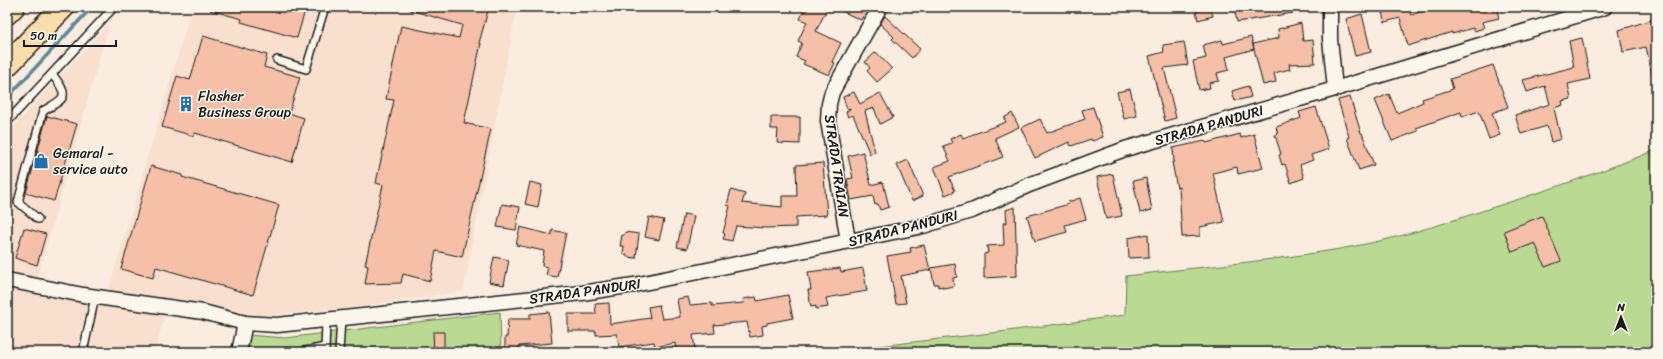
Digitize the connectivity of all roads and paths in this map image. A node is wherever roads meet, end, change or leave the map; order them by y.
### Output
1 (13, 7) edge
2 (63, 7) edge
3 (114, 7) edge
4 (325, 7) edge
5 (880, 7) edge
6 (1330, 7) edge
7 (1605, 7) edge
8 (7, 13) edge
9 (277, 60) dead end
10 (7, 65) edge
11 (52, 74) junction
12 (1336, 89) junction
13 (7, 122) edge
14 (38, 219) dead end
15 (848, 242) junction
16 (7, 280) edge
17 (95, 297) junction
18 (342, 319) junction
19 (326, 321) junction
20 (245, 323) junction
21 (325, 350) edge
22 (83, 352) edge
23 (239, 352) edge
24 (301, 352) edge
25 (339, 352) edge

1 - 8 main road
2 - 10 main road
3 - 11 lane
4 - 9 lane
5 - 15 street, STRADA TRAIAN
6 - 12 street
7 - 12 street, STRADA PANDURI
11 - 13 lane
11 - 14 lane
12 - 15 street, STRADA PANDURI
15 - 18 street, STRADA PANDURI
16 - 17 street, STRADA PANDURI
17 - 20 street, STRADA PANDURI
17 - 22 lane
18 - 19 street, STRADA PANDURI
18 - 25 lane
19 - 20 street, STRADA PANDURI
19 - 21 lane
20 - 23 street
21 - 24 lane

